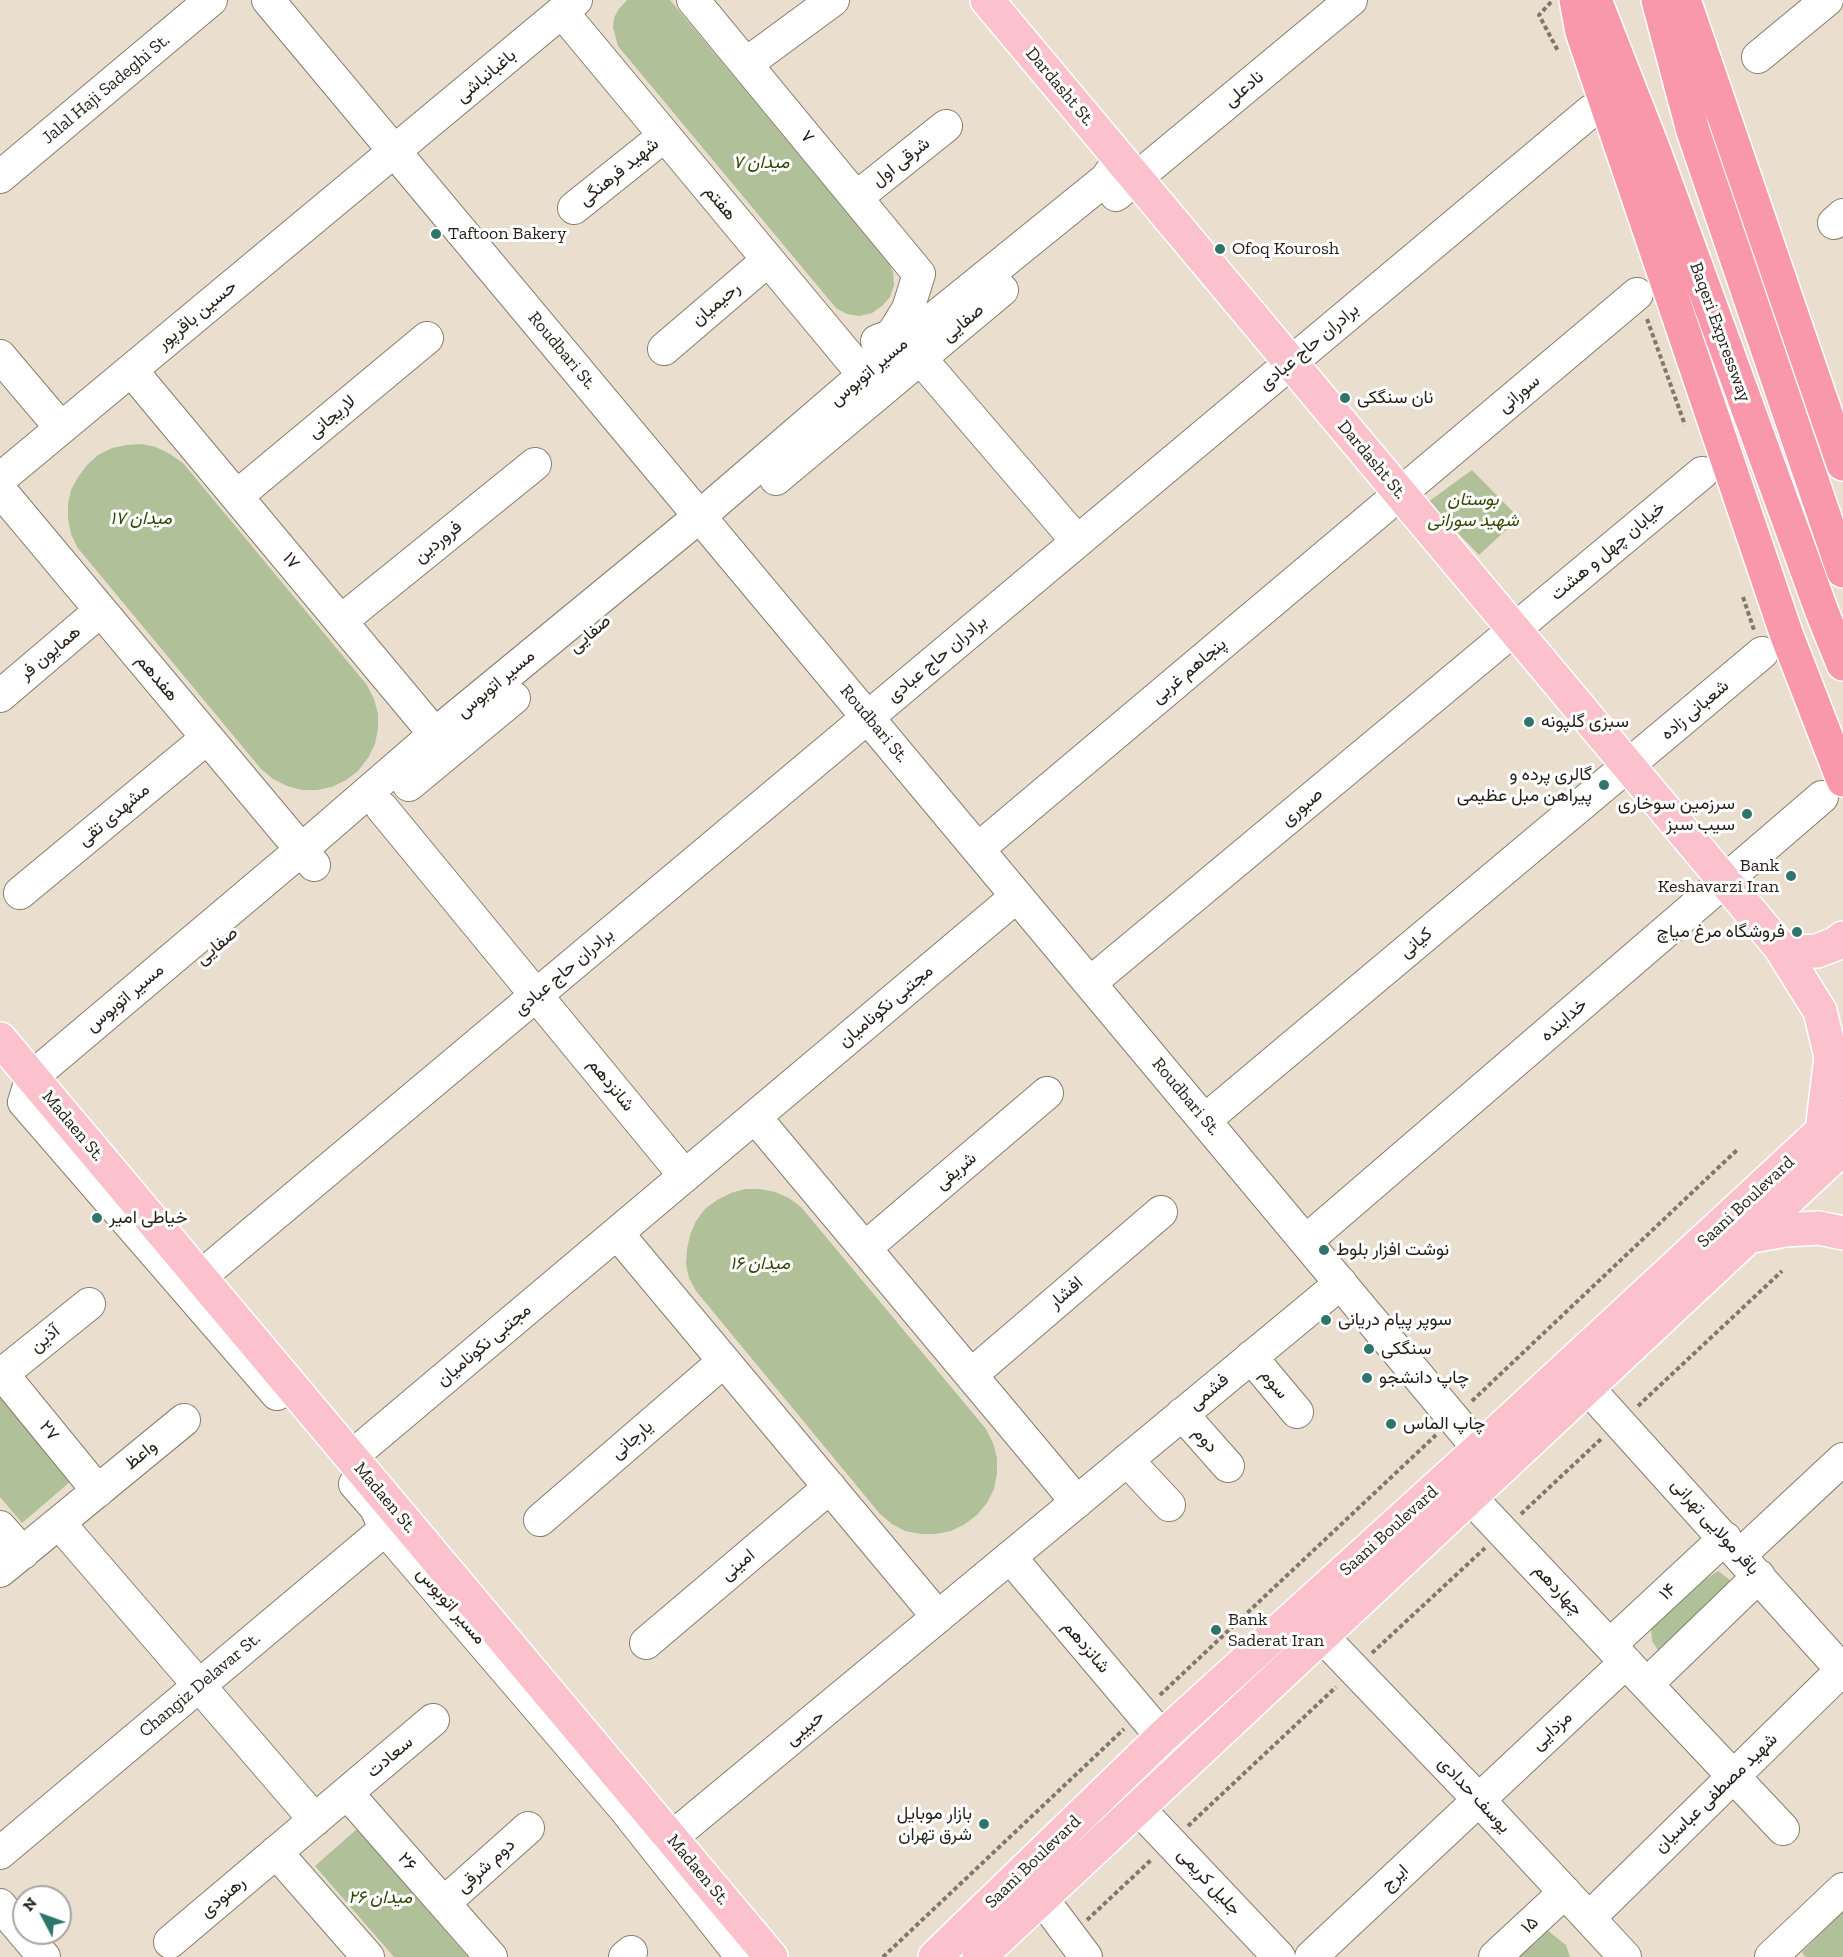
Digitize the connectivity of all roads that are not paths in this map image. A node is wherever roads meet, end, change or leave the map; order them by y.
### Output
1 (211, 0) edge
2 (268, 0) edge
3 (693, 0) edge
4 (833, 0) edge
5 (987, 0) edge
6 (1351, 0) edge
7 (1576, 0) edge
8 (1595, 0) edge
9 (1658, 0) edge
10 (1684, 0) edge
11 (1827, 0) edge
12 (569, 6) edge
13 (1758, 57) dead end
14 (746, 64) junction
15 (1591, 111) dead end
16 (946, 126) dead end
17 (664, 136) junction
18 (395, 151) junction
19 (1128, 168) junction
20 (0, 177) edge
21 (857, 197) junction
22 (574, 208) dead end
23 (768, 260) junction
24 (919, 274) junction
25 (1637, 294) dead end
26 (955, 315) junction
27 (428, 338) dead end
28 (838, 344) junction
29 (664, 349) dead end
30 (0, 356) edge
31 (920, 358) junction
32 (1291, 362) junction
33 (132, 370) junction
34 (871, 384) junction
35 (61, 428) junction
36 (535, 464) dead end
37 (1843, 464) edge
38 (1702, 473) dead end
39 (0, 479) edge
40 (0, 490) edge
41 (1400, 494) junction
42 (237, 496) junction
43 (706, 524) junction
44 (1077, 541) junction
45 (1843, 571) edge
46 (100, 611) junction
47 (341, 621) junction
48 (1514, 630) junction
49 (1762, 653) dead end
50 (1843, 664) edge
51 (0, 696) edge
52 (868, 717) junction
53 (207, 738) junction
54 (442, 743) junction
55 (1628, 766) junction
56 (1832, 789) edge
57 (382, 808) junction
58 (978, 849) junction
59 (307, 858) junction
60 (1725, 882) junction
61 (20, 893) dead end
62 (1017, 896) junction
63 (1843, 938) edge
64 (1780, 947) junction
65 (1090, 983) junction
66 (537, 995) junction
67 (0, 1039) edge
68 (38, 1084) junction
69 (1047, 1093) dead end
70 (1843, 1107) edge
71 (755, 1117) junction
72 (1204, 1120) junction
73 (1832, 1139) edge
74 (685, 1176) junction
75 (1161, 1212) dead end
76 (617, 1233) junction
77 (1843, 1233) edge
78 (1747, 1237) junction
79 (1306, 1241) junction
80 (865, 1248) junction
81 (200, 1277) junction
82 (1341, 1283) junction
83 (88, 1304) dead end
84 (1251, 1357) junction
85 (724, 1361) junction
86 (1, 1373) edge
87 (971, 1375) junction
88 (1587, 1387) junction
89 (1297, 1412) dead end
90 (1182, 1414) junction
91 (184, 1420) dead end
92 (1479, 1449) junction
93 (351, 1457) junction
94 (1843, 1459) edge
95 (1127, 1460) junction
96 (1228, 1466) dead end
97 (830, 1487) junction
98 (98, 1491) junction
99 (1469, 1496) junction
100 (1077, 1502) junction
101 (1168, 1505) dead end
102 (540, 1520) dead end
103 (59, 1523) junction
104 (393, 1523) junction
105 (0, 1527) edge
106 (1010, 1557) junction
107 (1741, 1557) junction
108 (11, 1562) edge
109 (938, 1617) junction
110 (1321, 1635) junction
111 (646, 1643) dead end
112 (1256, 1652) junction
113 (1627, 1664) junction
114 (1843, 1669) edge
115 (1279, 1675) junction
116 (200, 1686) junction
117 (433, 1720) dead end
118 (1151, 1725) junction
119 (1733, 1776) junction
120 (347, 1793) junction
121 (1479, 1800) junction
122 (1138, 1808) junction
123 (315, 1820) junction
124 (528, 1828) dead end
125 (1783, 1829) dead end
126 (671, 1838) junction
127 (276, 1852) junction
128 (0, 1853) edge
129 (1843, 1889) edge
130 (1565, 1892) junction
131 (1041, 1898) junction
132 (444, 1903) junction
133 (0, 1905) edge
134 (1588, 1918) junction
135 (170, 1942) dead end
136 (1078, 1946) edge
137 (1610, 1952) edge
138 (44, 1957) edge
139 (368, 1957) edge
140 (491, 1957) edge
141 (742, 1957) edge
142 (771, 1957) edge
143 (935, 1957) edge
144 (979, 1957) edge
145 (1279, 1957) edge
146 (1311, 1957) edge
147 (1495, 1957) edge
148 (1771, 1957) edge

1 - 20 street, Jalal Haji Sadeghi St.
2 - 18 street, Roudbari St.
3 - 14 street, ۷
4 - 14 street
5 - 19 main road, Dardasht St.
6 - 19 street, نادعلی
7 - 56 highway
8 - 50 highway, Baqeri Expressway
9 - 45 highway, Baqeri Expressway
10 - 37 highway
11 - 13 street
12 - 17 street, هفتم
12 - 18 street, باغبانباشی
14 - 21 street, ۷
15 - 32 street, برادران حاج عبادی
16 - 21 street, شرقی اول
17 - 22 street, شهید فرهنگی
17 - 23 street, هفتم
18 - 33 street, حسین باقرپور
18 - 43 street, Roudbari St.
19 - 26 street, مسیر اتوبوس
19 - 32 main road, Dardasht St.
21 - 24 street, ۷
23 - 28 street, هفتم
23 - 29 street, رحیمیان
24 - 26 street, ۷
24 - 28 street
25 - 41 street, سورانی
26 - 31 street, صفایی
26 - 34 street, مسیر اتوبوس
27 - 42 street, لاریجانی
28 - 34 street, هفتم
30 - 35 street
31 - 34 street, صفایی
31 - 44 street
32 - 41 main road, Dardasht St.
32 - 44 street, برادران حاج عبادی
33 - 35 street, حسین باقرپور
33 - 42 street, ۱۷
34 - 43 street, صفایی
35 - 39 street, حسین باقرپور
36 - 47 street, فروردین
38 - 48 street, خیابان چهل و هشت
40 - 46 street, هفدهم
41 - 48 main road, Dardasht St.
41 - 58 street, پنجاهم غربی
42 - 47 street, ۱۷
43 - 52 street, Roudbari St.
43 - 54 street, صفایی
44 - 52 street, برادران حاج عبادی
46 - 51 street, همایون فر
46 - 53 street, هفدهم
47 - 54 street, ۱۷
48 - 55 main road, Dardasht St.
48 - 65 street, صبوری
49 - 55 street, شعبانی زاده
52 - 58 street, Roudbari St.
52 - 66 street, برادران حاج عبادی
53 - 59 street, هفدهم
53 - 61 street, مشهدی تقی
54 - 57 street, صفایی
54 - 59 street, مسیر اتوبوس
55 - 60 main road, Dardasht St.
55 - 72 street, کیانی
56 - 60 street, خدابنده
57 - 59 street, صفایی
57 - 66 street
58 - 62 street, Roudbari St.
59 - 68 street, مسیر اتوبوس
60 - 64 main road, Dardasht St.
60 - 79 street, خدابنده
62 - 65 street, Roudbari St.
62 - 71 street, مجتبی نکونامیان
63 - 64 main road
64 - 73 main road, Dardasht St.
65 - 72 street, Roudbari St.
66 - 74 street, شانزدهم
66 - 81 street, برادران حاج عبادی
67 - 68 main road, Madaen St.
68 - 81 main road, Madaen St.
68 - 104 street, مسیر اتوبوس
69 - 80 street, شریفی
70 - 73 main road, Saani Boulevard
71 - 74 street
71 - 80 street
72 - 79 street, Roudbari St.
73 - 78 main road, Saani Boulevard
73 - 92 main road, Saani Boulevard
74 - 76 street
75 - 87 street, افشار
76 - 85 street
76 - 93 street, مجتبی نکونامیان
77 - 78 main road
78 - 88 main road, Saani Boulevard
79 - 82 street, Roudbari St.
80 - 87 street
81 - 93 main road, Madaen St.
82 - 84 street, فشمی
82 - 92 street, Roudbari St.
83 - 86 street, آذین
84 - 89 street, سوم
84 - 90 street, فشمی
85 - 97 street
85 - 102 street, یارجانی
86 - 98 street, ۲۷
87 - 100 street
88 - 99 main road, Saani Boulevard
88 - 107 street, باقر مولایی تهرانی
90 - 95 street, فشمی
90 - 96 street, دوم
91 - 98 street, واعظ
92 - 112 main road, Saani Boulevard
93 - 104 main road, Madaen St.
94 - 107 street
95 - 100 street, فشمی
95 - 101 street
97 - 109 street
97 - 111 street, امینی
98 - 103 street, واعظ
99 - 110 main road, Saani Boulevard
99 - 113 street, چهاردهم
100 - 106 street
103 - 108 street, واعظ
103 - 116 street
104 - 116 street, Changiz Delavar St.
104 - 126 main road, Madaen St.
104 - 141 street, مسیر اتوبوس
105 - 108 street
106 - 109 street
106 - 118 street, شانزدهم
107 - 113 street, ۱۴
107 - 113 street
107 - 114 street, باقر مولایی تهرانی
109 - 126 street, حبیبی
110 - 115 main road, Saani Boulevard
110 - 121 street, یوسف حدادی
112 - 115 main road
112 - 118 main road, Saani Boulevard
113 - 119 street, چهاردهم
113 - 121 street, مزدایی
114 - 119 street, شهید مصطفی عباسیان
115 - 122 main road, Saani Boulevard
116 - 123 street
116 - 128 street, Changiz Delavar St.
117 - 120 street, سعادت
118 - 143 main road, Saani Boulevard
119 - 125 street, چهاردهم
119 - 134 street, شهید مصطفی عباسیان
120 - 123 street, سعادت
120 - 132 street, ۲۶
121 - 130 street, یوسف حدادی
121 - 146 street, ایرج
122 - 131 main road, Saani Boulevard
122 - 145 street, جلیل کریمی
123 - 127 street, رهنودی
124 - 132 street, دوم شرقی
126 - 142 main road, Madaen St.
127 - 135 street, رهنودی
127 - 139 street
129 - 148 street
130 - 134 street, یوسف حدادی
130 - 147 street, ۱۵
131 - 136 street
131 - 144 main road, Saani Boulevard
132 - 140 street, ۲۶
133 - 138 street
134 - 137 street, یوسف حدادی

